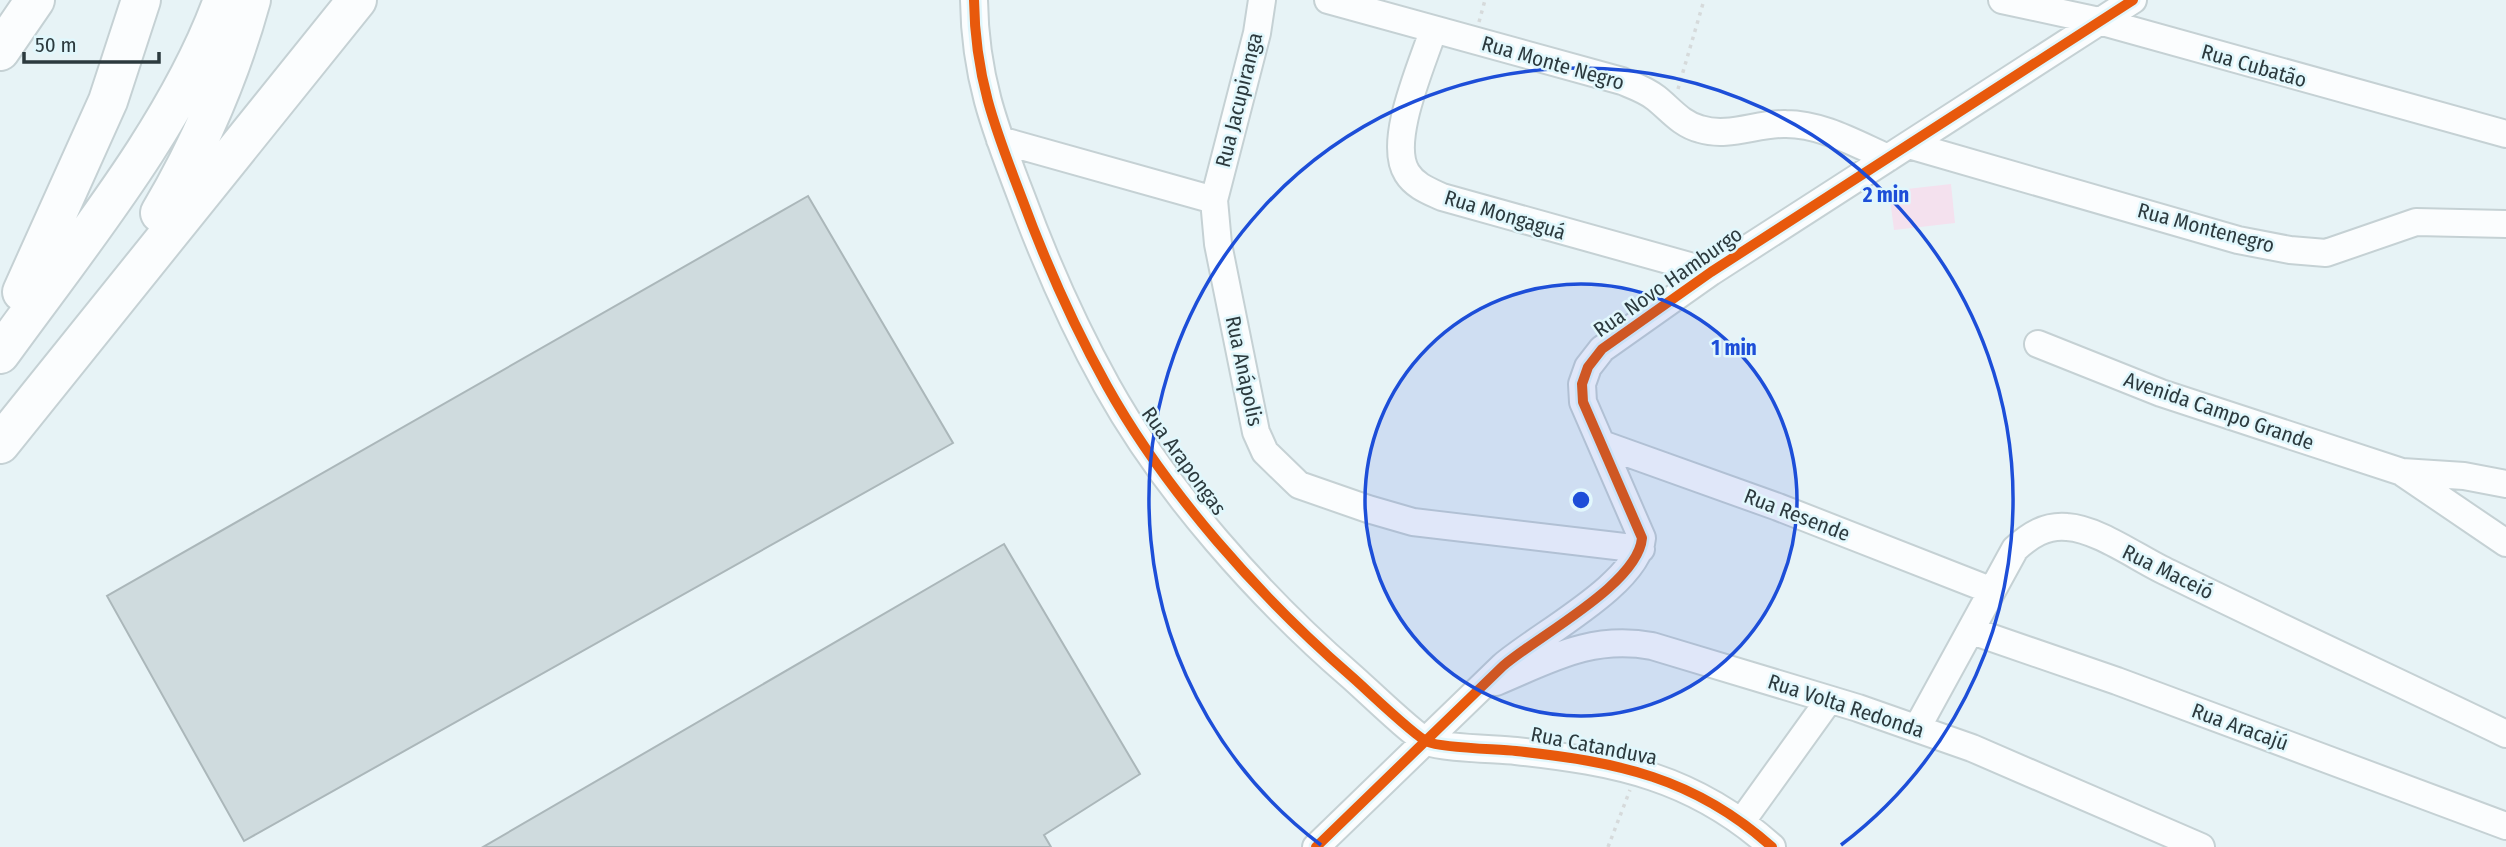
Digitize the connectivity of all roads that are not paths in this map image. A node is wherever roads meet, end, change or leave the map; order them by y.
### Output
1 (12, 0) edge
2 (34, 0) edge
3 (141, 0) edge
4 (223, 0) edge
5 (251, 0) edge
6 (357, 0) edge
7 (974, 0) edge
8 (1262, 0) edge
9 (1328, 0) edge
10 (2002, 0) edge
11 (2133, 0) edge
12 (2099, 21) junction
13 (0, 22) edge
14 (1433, 31) junction
15 (0, 51) edge
16 (2506, 134) edge
17 (1000, 140) junction
18 (1899, 152) junction
19 (1214, 200) junction
20 (2506, 224) edge
21 (1711, 272) junction
22 (0, 338) edge
23 (2038, 344) dead end
24 (0, 354) edge
25 (44, 386) junction
26 (0, 444) edge
27 (1602, 444) junction
28 (2402, 472) junction
29 (2464, 476) junction
30 (2506, 484) edge
31 (2449, 504) junction
32 (2506, 543) edge
33 (1641, 549) junction
34 (1990, 590) junction
35 (1972, 631) junction
36 (1482, 688) junction
37 (1829, 700) junction
38 (1917, 729) junction
39 (2506, 734) edge
40 (1428, 742) junction
41 (1742, 821) junction
42 (2506, 825) edge
43 (1316, 847) edge
44 (1772, 847) edge
45 (2201, 847) edge

1 - 13 highway
2 - 15 highway
3 - 22 highway
4 - 24 highway
5 - 25 highway
6 - 25 highway
7 - 17 street, Rua Arapongas
8 - 19 street, Rua Jacupiranga
9 - 14 street, Rua Monte Negro
10 - 12 street, Rua Cubatão
11 - 12 street, Rua Novo Hamburgo
12 - 16 street, Rua Cubatão
12 - 18 street, Rua Novo Hamburgo
14 - 18 street, Rua Monte Negro
14 - 21 street, Rua Mongaguá
17 - 19 street
17 - 40 street, Rua Arapongas
18 - 20 street, Rua Montenegro
18 - 21 street, Rua Novo Hamburgo
19 - 33 street, Rua Anápolis
21 - 27 street, Rua Novo Hamburgo
23 - 28 street, Avenida Campo Grande
25 - 26 highway
27 - 33 street, Rua Novo Hamburgo
27 - 34 street, Rua Resende
28 - 29 street
28 - 31 street
29 - 30 street
29 - 31 street
31 - 32 street
33 - 36 street
34 - 35 street, Rua Maceió
34 - 39 street, Rua Maceió
35 - 38 street, Rua Maceió
35 - 42 street, Rua Aracajú
36 - 37 street, Rua Volta Redonda
36 - 40 street
37 - 38 street, Rua Volta Redonda
37 - 41 street
38 - 45 street, Rua Volta Redonda
40 - 41 street, Rua Catanduva
40 - 43 street
41 - 44 street, Rua Catanduva

